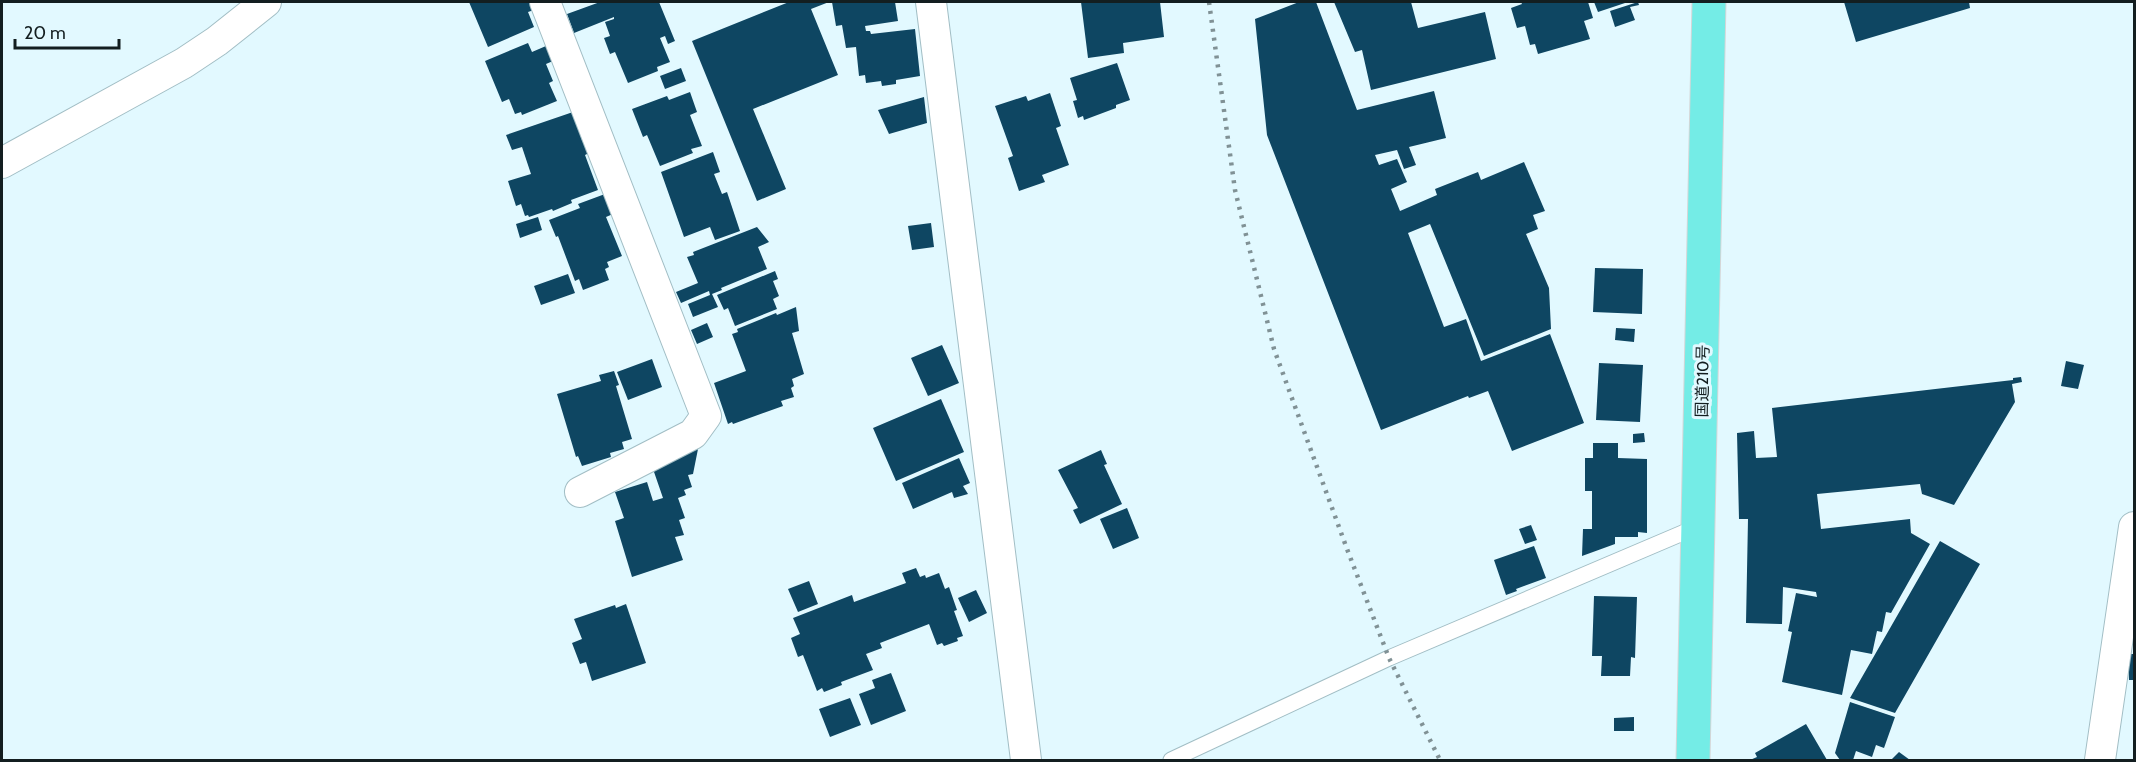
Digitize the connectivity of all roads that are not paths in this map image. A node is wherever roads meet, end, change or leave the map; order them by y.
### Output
1 (266, 2) edge
2 (545, 2) edge
3 (931, 2) edge
4 (1709, 2) edge
5 (2, 163) edge
6 (580, 492) dead end
7 (1699, 526) junction
8 (2134, 527) edge
9 (1026, 760) edge
10 (1171, 760) edge
11 (1693, 760) edge
12 (2100, 760) edge

1 - 5 street
2 - 6 street
3 - 9 street
4 - 7 highway, 国道210号
7 - 10 lane
7 - 11 highway, 国道210号
8 - 12 street

